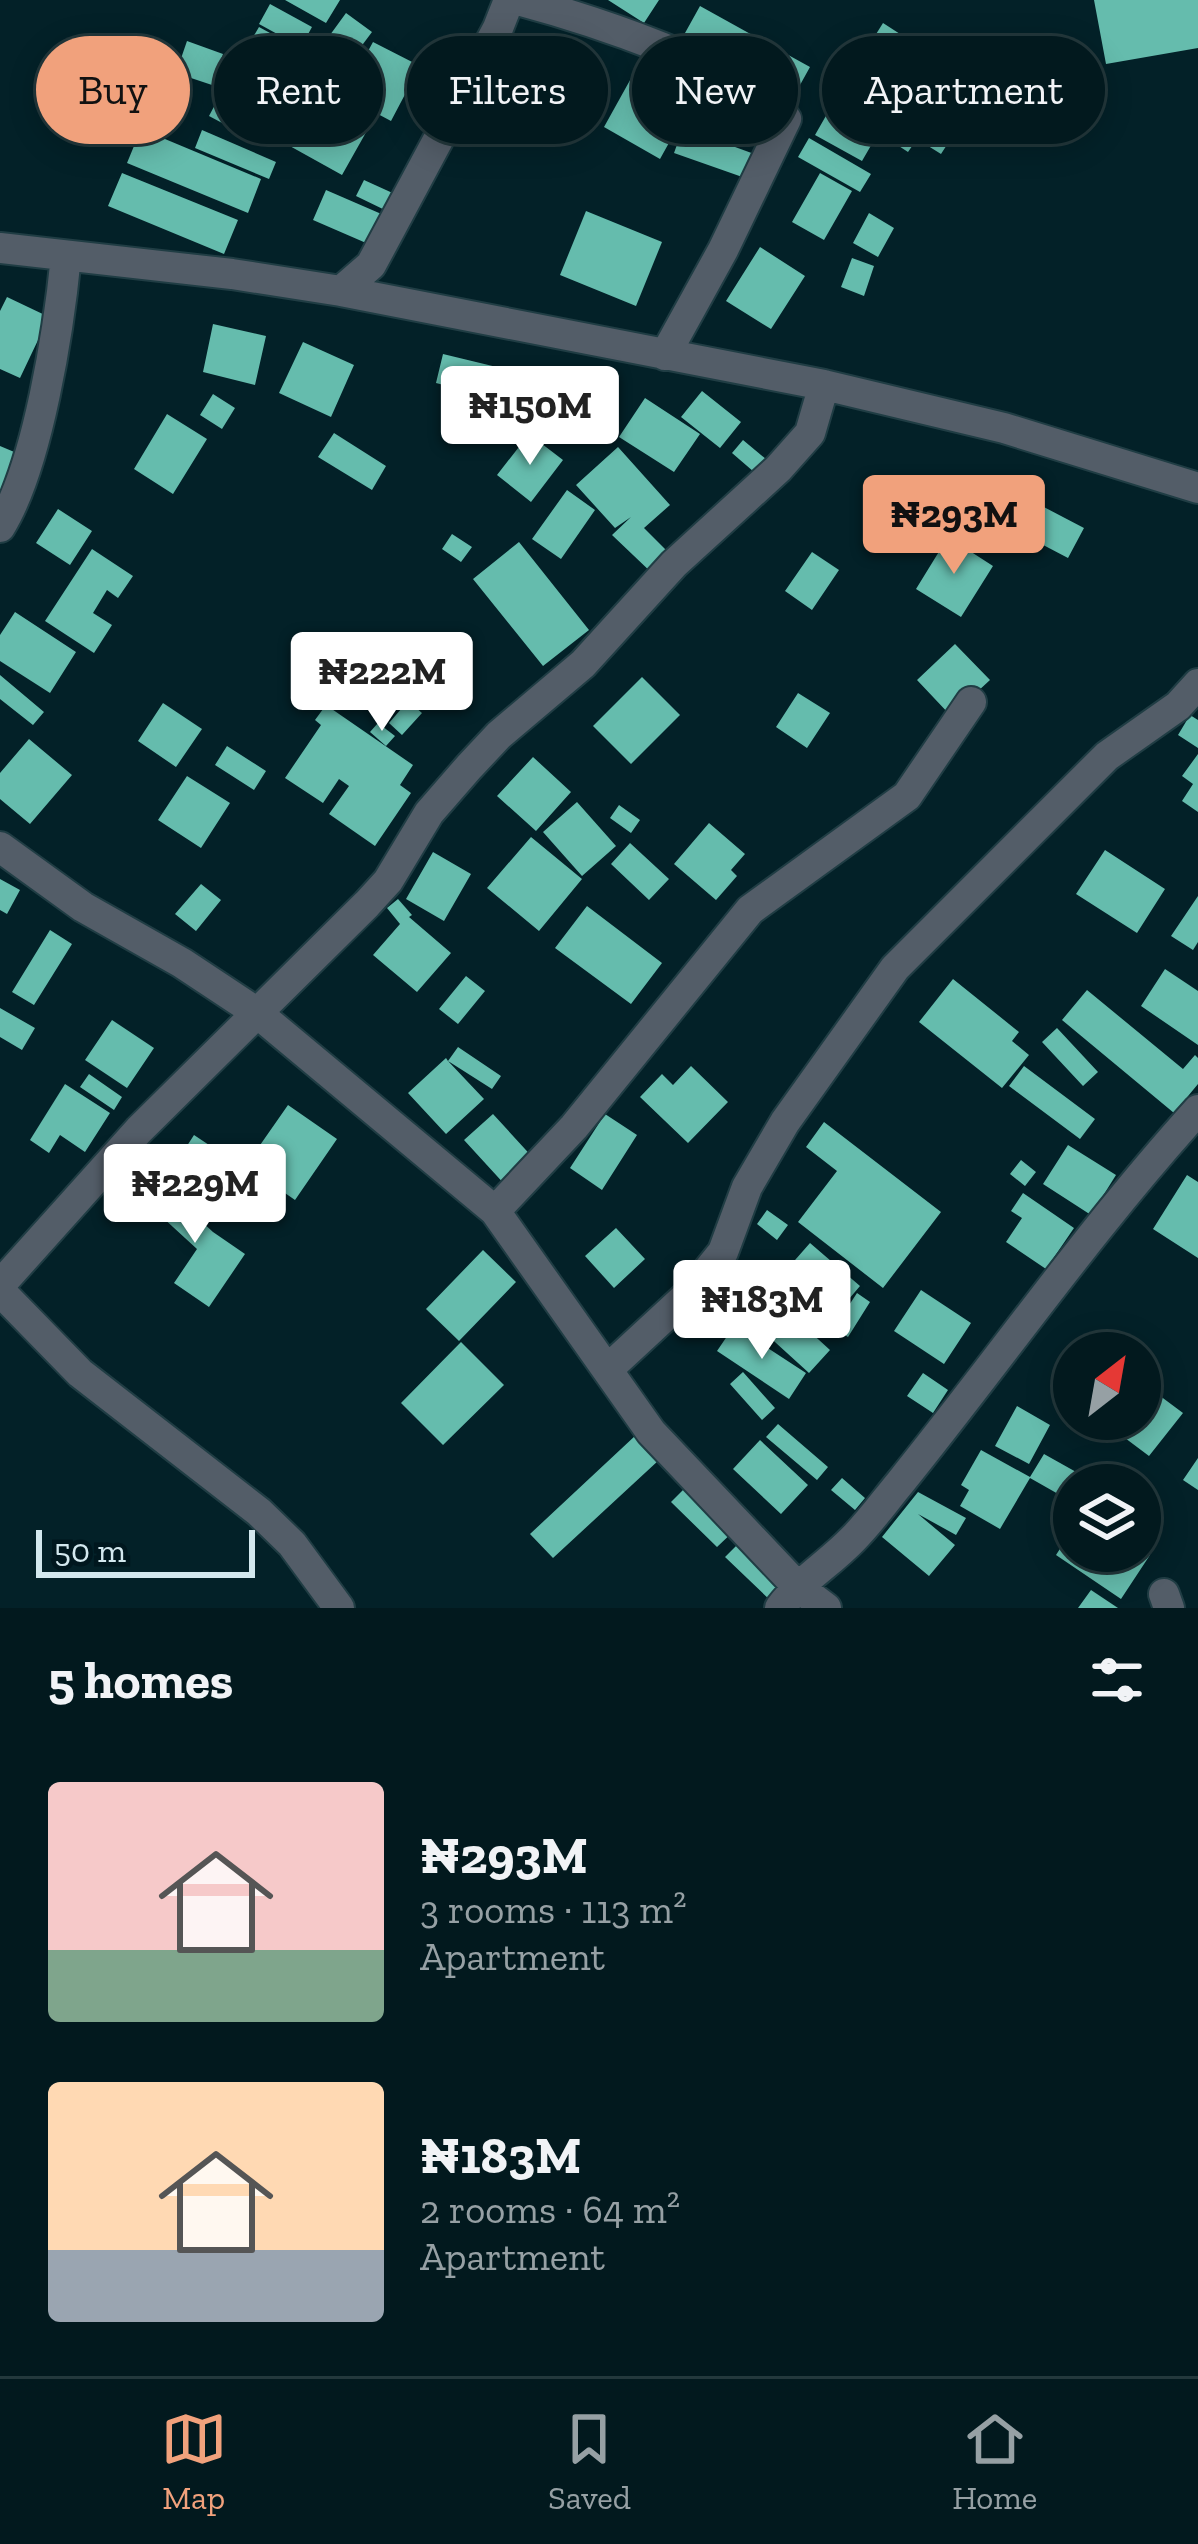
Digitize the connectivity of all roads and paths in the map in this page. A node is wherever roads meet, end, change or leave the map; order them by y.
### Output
1 (478, 0) edge
2 (518, 0) edge
3 (503, 14) edge
4 (0, 248) edge
5 (66, 256) junction
6 (371, 266) junction
7 (341, 291) junction
8 (393, 304) junction
9 (665, 356) junction
10 (824, 386) junction
11 (1198, 488) edge
12 (0, 527) edge
13 (1198, 684) edge
14 (971, 702) dead end
15 (0, 848) edge
16 (256, 1012) junction
17 (1198, 1110) edge
18 (495, 1211) junction
19 (0, 1288) edge
20 (608, 1369) junction
21 (788, 1597) edge
22 (339, 1608) edge
23 (826, 1608) edge

1 - 3 street
2 - 9 street
3 - 6 street
4 - 5 street
5 - 7 street
5 - 12 street
6 - 7 street
6 - 8 street
7 - 8 street
8 - 9 street
9 - 10 street
10 - 11 street
10 - 16 street
13 - 20 street
14 - 18 street
15 - 16 street
16 - 18 street
16 - 19 street
17 - 21 street
18 - 20 street
19 - 22 street
20 - 21 street
21 - 23 street

